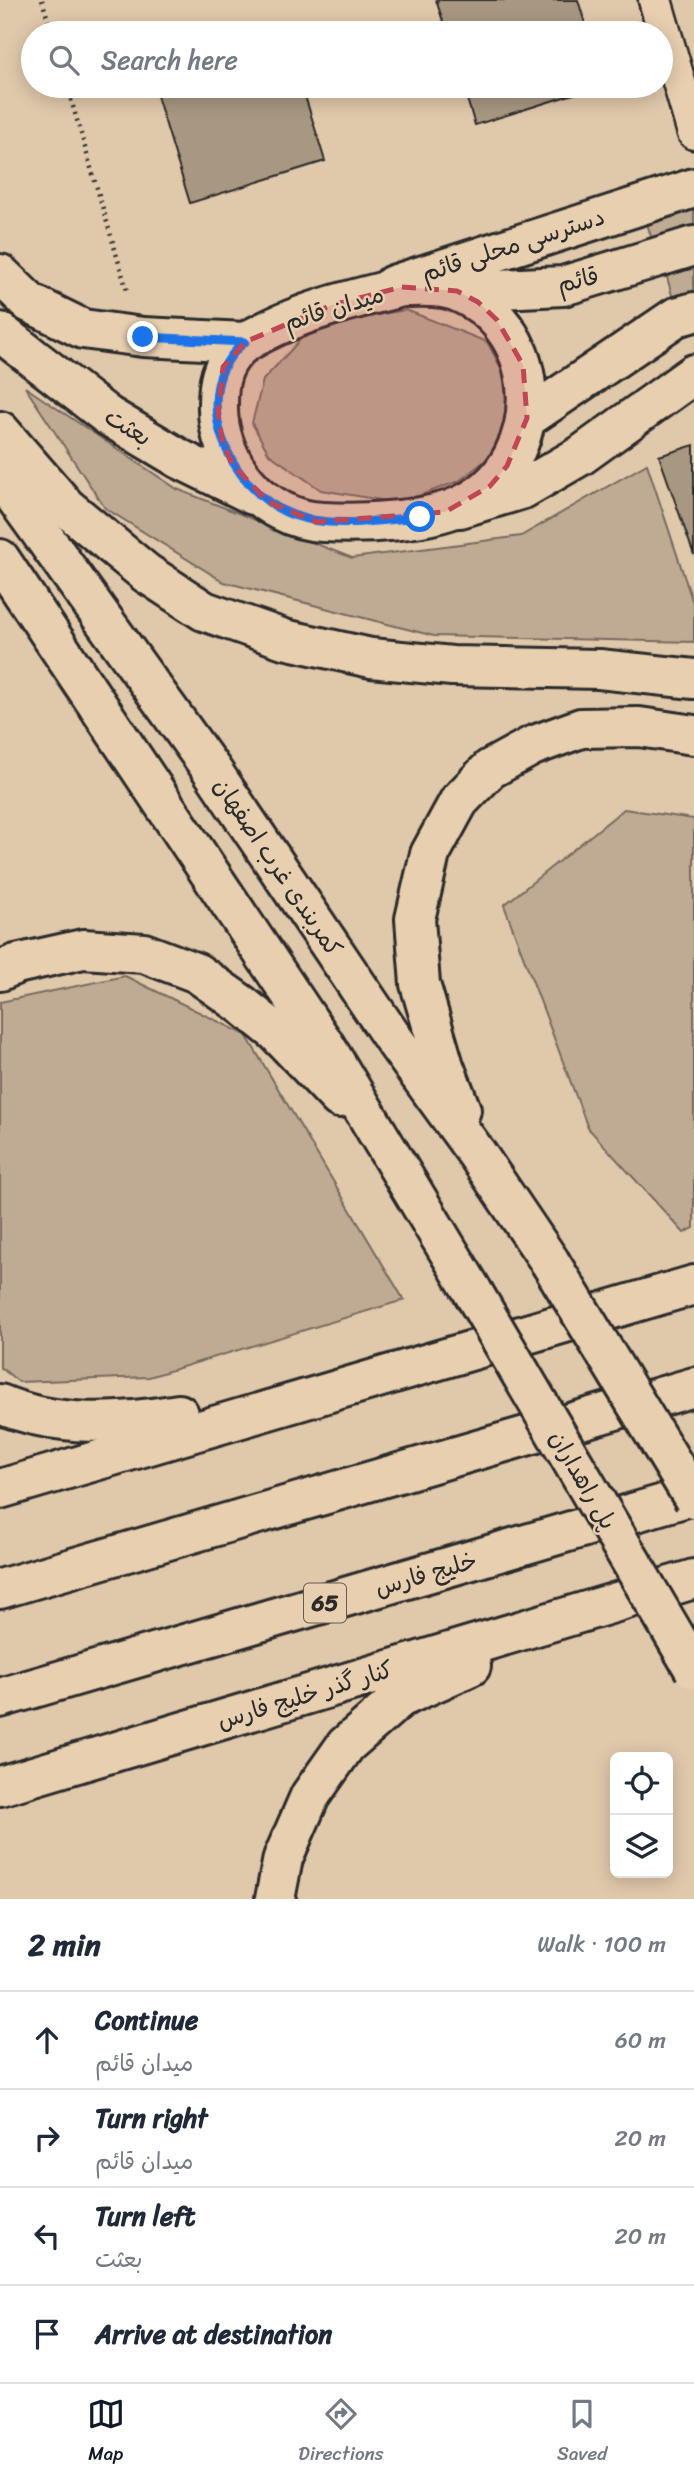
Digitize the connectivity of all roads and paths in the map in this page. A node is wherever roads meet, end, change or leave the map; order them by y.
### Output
1 (42, 0) edge
2 (655, 0) edge
3 (48, 21) edge
4 (661, 21) edge
5 (673, 61) edge
6 (71, 98) edge
7 (694, 133) edge
8 (694, 188) edge
9 (694, 246) edge
10 (0, 274) edge
11 (457, 292) junction
12 (128, 294) dead end
13 (332, 305) junction
14 (694, 312) edge
15 (0, 332) edge
16 (245, 342) junction
17 (694, 374) edge
18 (527, 418) junction
19 (0, 431) edge
20 (0, 476) edge
21 (268, 502) junction
22 (445, 512) junction
23 (0, 559) edge
24 (694, 679) edge
25 (694, 735) edge
26 (0, 971) edge
27 (388, 1149) junction
28 (477, 1154) junction
29 (694, 1265) edge
30 (694, 1285) edge
31 (547, 1328) junction
32 (694, 1387) edge
33 (330, 1390) junction
34 (0, 1404) edge
35 (0, 1489) edge
36 (694, 1497) edge
37 (694, 1579) edge
38 (0, 1589) edge
39 (610, 1604) junction
40 (694, 1669) edge
41 (0, 1698) edge
42 (0, 1786) edge
43 (275, 1899) edge

1 - 3 path
2 - 4 street
5 - 7 street
6 - 12 path
8 - 13 main road, دسترسی محلی قائم
9 - 11 main road, قائم
10 - 16 main road
11 - 13 main road, میدان قائم
11 - 18 main road, میدان قائم
13 - 16 main road, میدان قائم
14 - 18 main road
15 - 21 main road, بعثت
16 - 21 main road, میدان قائم
17 - 22 main road
18 - 22 main road, میدان قائم
19 - 24 main road
20 - 28 main road, کمربندی غرب اصفهان
21 - 22 main road, میدان قائم
23 - 27 main road
25 - 28 main road
26 - 27 main road
27 - 40 main road, پل راهداران, bridge
28 - 36 main road, کمربندی غرب اصفهان, bridge
29 - 31 main road
30 - 31 main road
31 - 33 main road
32 - 38 main road
33 - 34 main road
33 - 35 main road
36 - 41 main road, خلیج فارس / 65
37 - 39 main road
39 - 42 main road, کنار گذر خلیج فارس
39 - 43 main road

